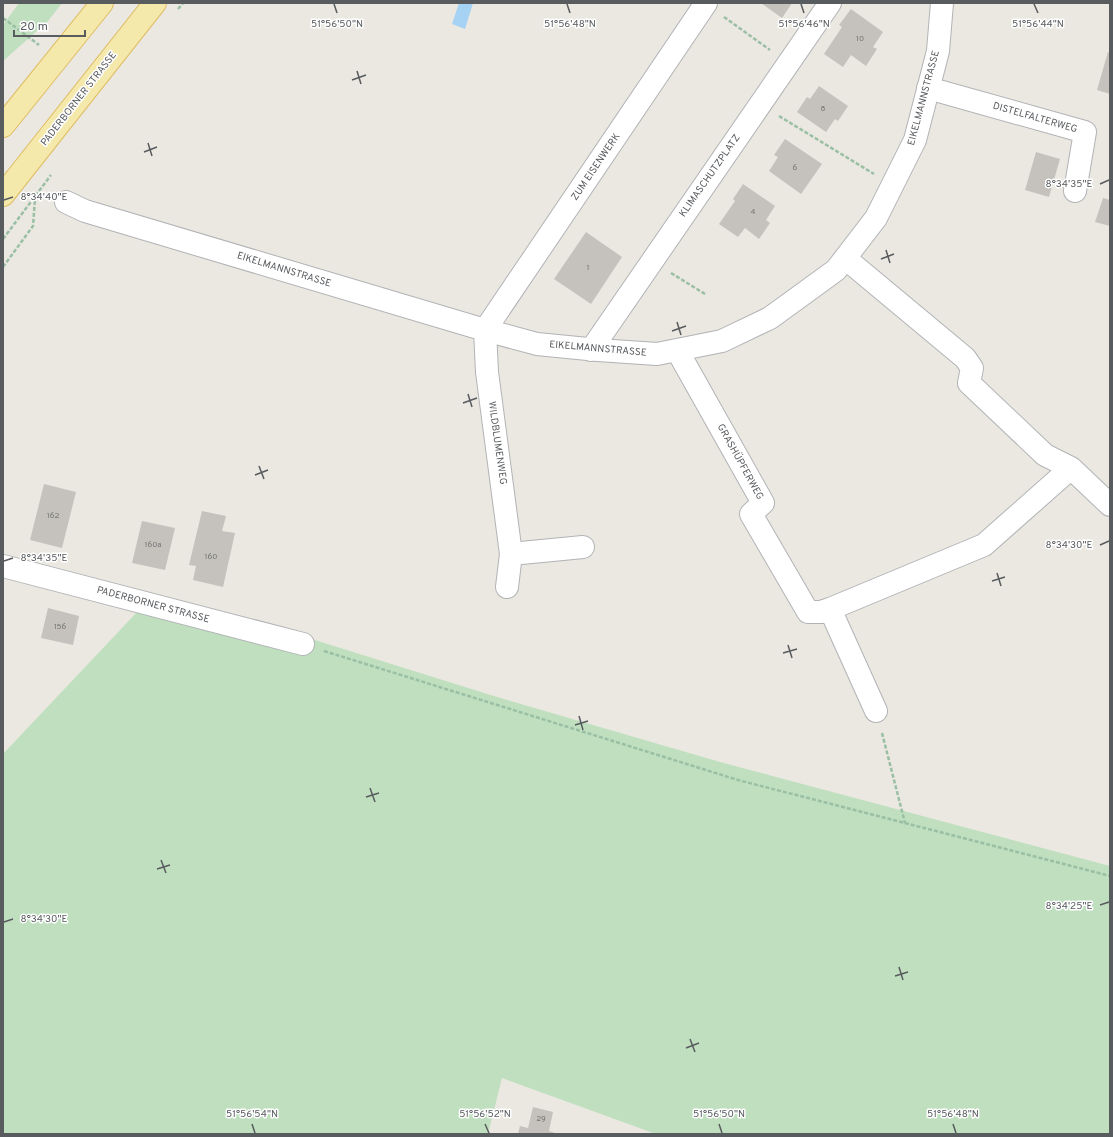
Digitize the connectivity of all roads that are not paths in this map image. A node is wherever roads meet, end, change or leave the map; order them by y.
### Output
1 (102, 3) edge
2 (155, 3) edge
3 (706, 3) edge
4 (830, 3) edge
5 (942, 3) edge
6 (928, 88) junction
7 (3, 126) edge
8 (1075, 190) dead end
9 (3, 195) edge
10 (66, 202) dead end
11 (846, 258) junction
12 (485, 330) junction
13 (591, 350) junction
14 (677, 350) junction
15 (1071, 468) junction
16 (1110, 505) edge
17 (583, 547) dead end
18 (511, 554) junction
19 (3, 566) edge
20 (507, 587) dead end
21 (830, 609) junction
22 (303, 644) road end
23 (876, 711) road end

1 - 7 main road
2 - 9 main road, PADERBORNER STRASSE
3 - 12 street, ZUM EISENWERK
4 - 13 street, KLIMASCHUTZPLATZ
5 - 6 street, EIKELMANNSTRASSE
6 - 8 street, DISTELFALTERWEG
6 - 11 street, EIKELMANNSTRASSE
10 - 12 street, EIKELMANNSTRASSE
11 - 14 street, EIKELMANNSTRASSE
11 - 15 street
12 - 13 street, EIKELMANNSTRASSE
12 - 18 street, WILDBLUMENWEG
13 - 14 street, EIKELMANNSTRASSE
14 - 21 street, GRASHÜPFERWEG
15 - 16 street
15 - 21 street, GRASHÜPFERWEG
17 - 18 street
18 - 20 street, WILDBLUMENWEG
19 - 22 street, PADERBORNER STRASSE
21 - 23 street

